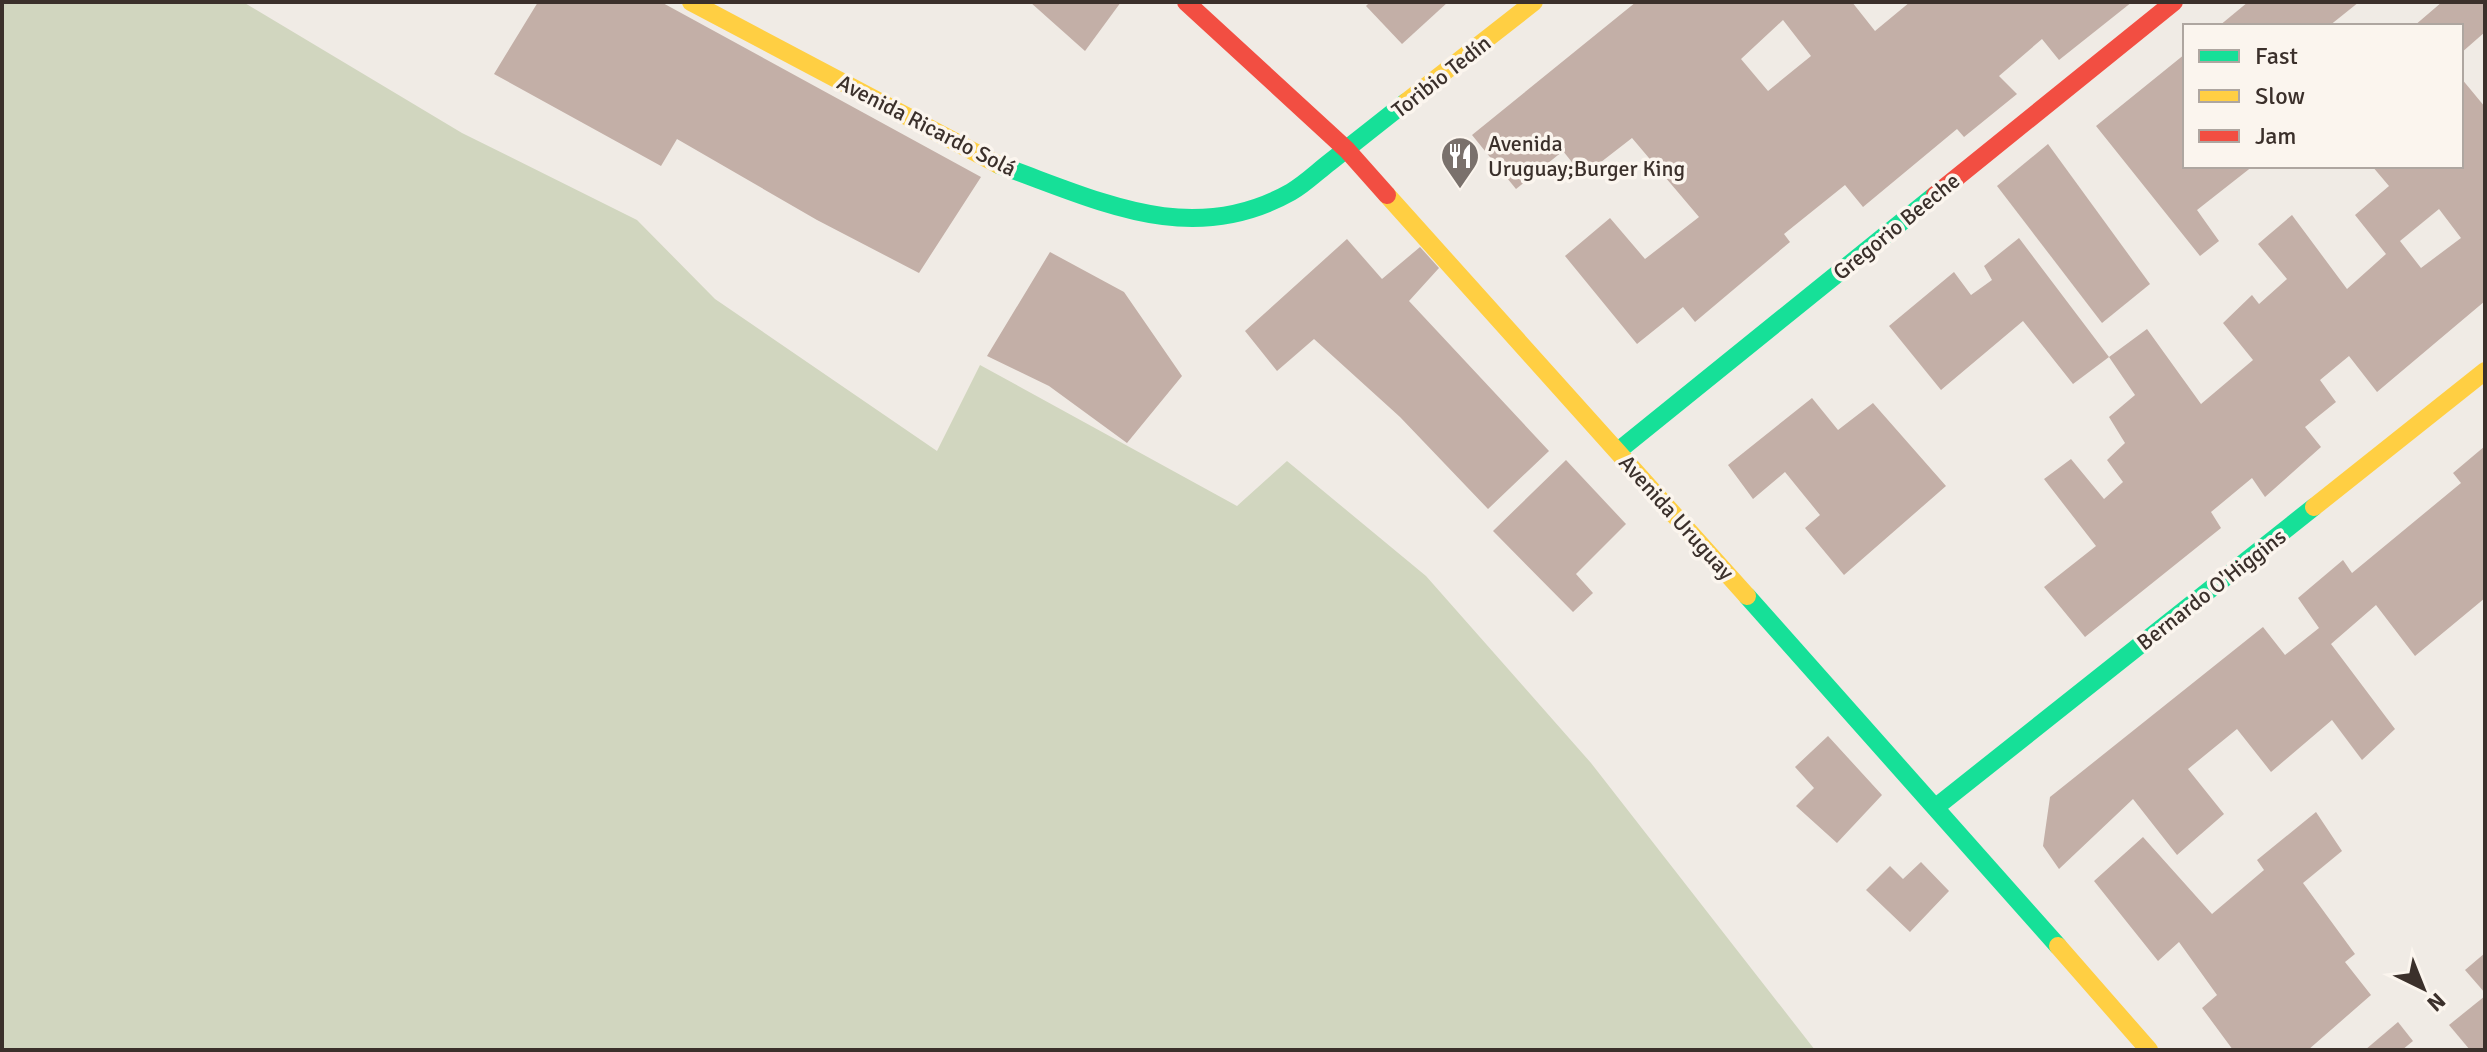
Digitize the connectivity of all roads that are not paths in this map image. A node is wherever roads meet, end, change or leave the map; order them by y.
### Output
1 (691, 2) edge
2 (1186, 2) edge
3 (1534, 2) edge
4 (2174, 2) edge
5 (1347, 150) junction
6 (2485, 371) edge
7 (1618, 451) junction
8 (1936, 807) junction
9 (2149, 1050) edge

1 - 5 street, Avenida Ricardo Solá
2 - 5 street, Avenida Uruguay
3 - 5 street, Toribio Tedín
4 - 7 street, Gregorio Beeche
5 - 7 street, Avenida Uruguay
6 - 8 street, Bernardo O'Higgins
7 - 8 street, Avenida Uruguay
8 - 9 street, Avenida Uruguay

